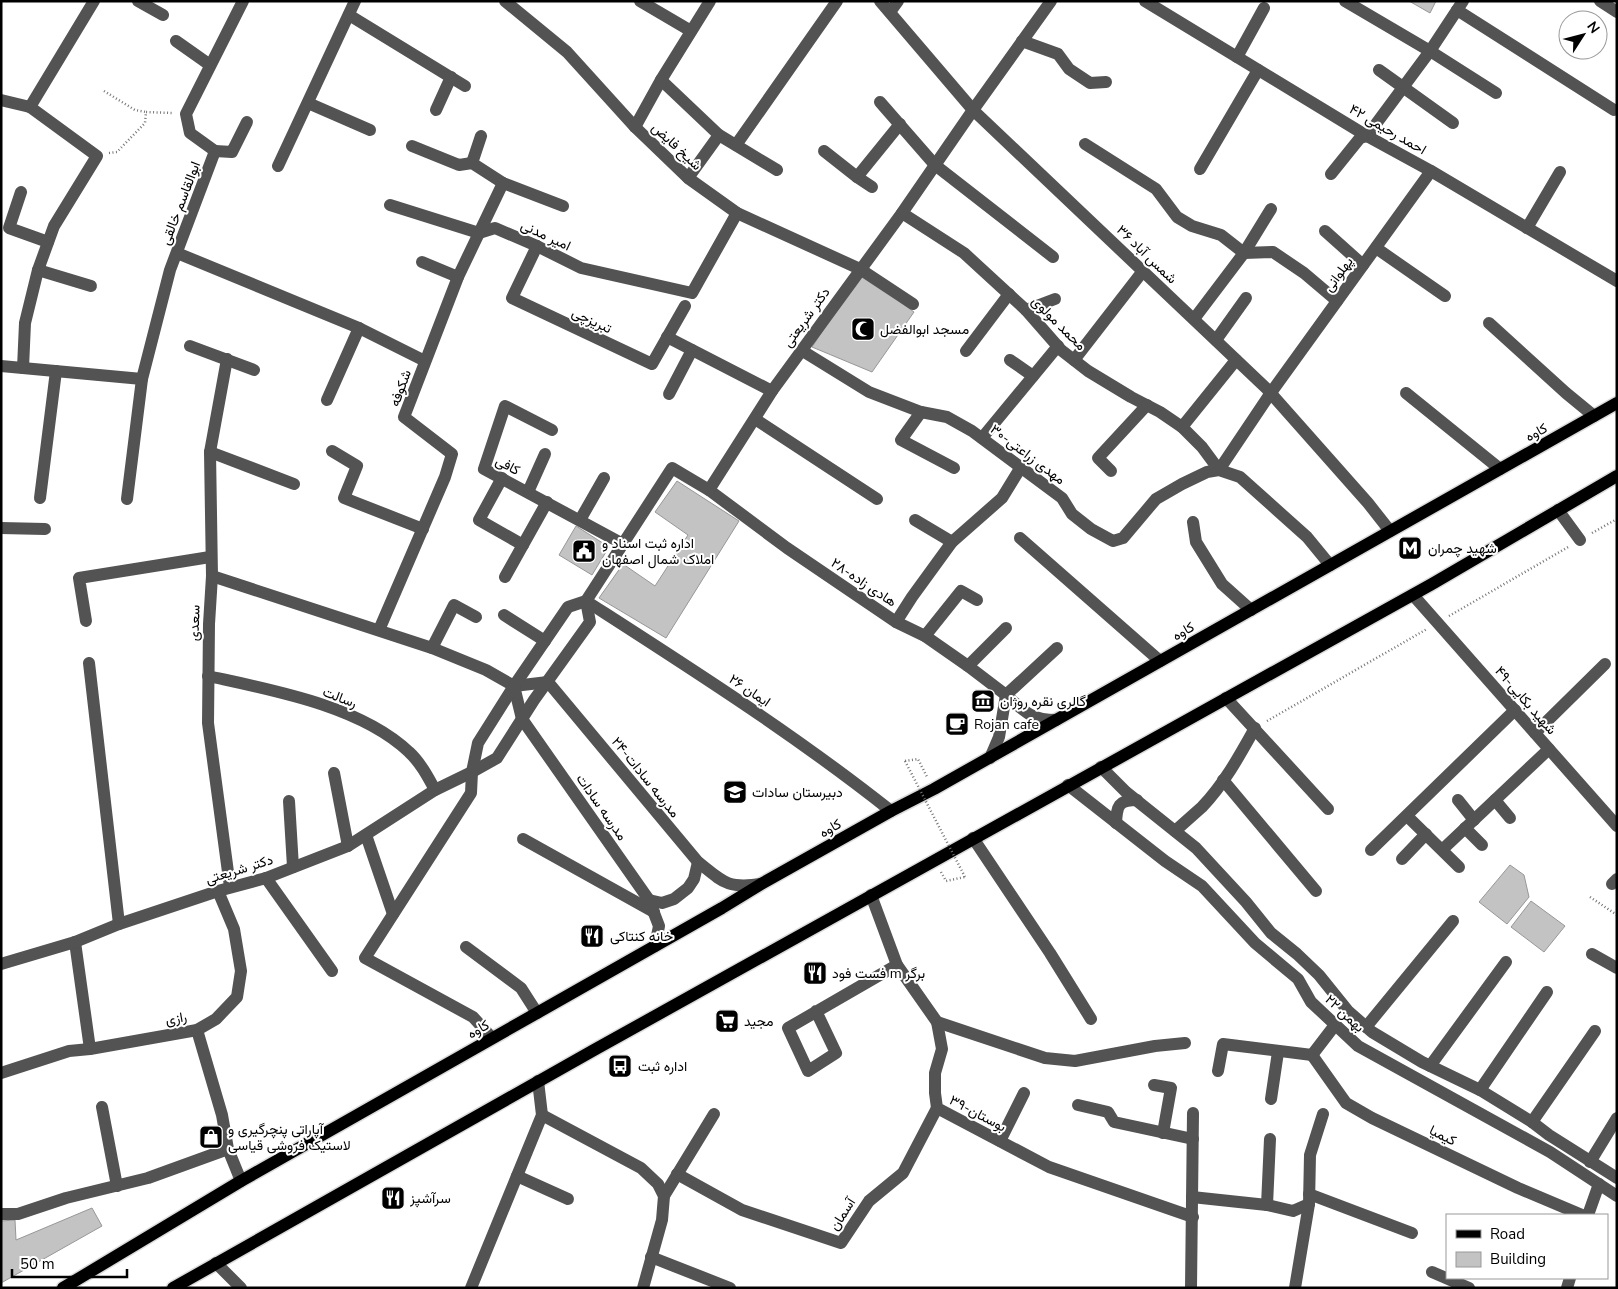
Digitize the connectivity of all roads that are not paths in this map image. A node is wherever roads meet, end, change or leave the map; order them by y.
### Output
1 (94, 1) edge
2 (138, 1) edge
3 (243, 1) edge
4 (355, 1) edge
5 (505, 1) edge
6 (640, 1) edge
7 (837, 1) edge
8 (880, 1) edge
9 (898, 1) edge
10 (1145, 1) edge
11 (1345, 1) edge
12 (1600, 1) edge
13 (1049, 2) edge
14 (705, 3) edge
15 (1460, 6) edge
16 (1264, 8) dead end
17 (890, 12) junction
18 (1617, 12) edge
19 (163, 15) dead end
20 (349, 15) junction
21 (691, 31) junction
22 (176, 41) dead end
23 (1022, 41) junction
24 (1430, 51) junction
25 (1237, 57) junction
26 (210, 66) junction
27 (1258, 70) junction
28 (1379, 70) dead end
29 (451, 77) junction
30 (661, 80) junction
31 (1106, 82) dead end
32 (465, 86) dead end
33 (1402, 88) junction
34 (1496, 93) dead end
35 (1, 100) edge
36 (880, 102) dead end
37 (308, 103) junction
38 (30, 107) junction
39 (436, 110) dead end
40 (973, 110) junction
41 (1614, 110) dead end
42 (247, 122) dead end
43 (1452, 123) dead end
44 (900, 124) junction
45 (635, 127) junction
46 (370, 130) dead end
47 (719, 134) junction
48 (481, 136) dead end
49 (1367, 136) junction
50 (1085, 144) dead end
51 (736, 145) junction
52 (412, 146) dead end
53 (215, 151) junction
54 (824, 151) dead end
55 (472, 163) junction
56 (935, 165) junction
57 (278, 166) dead end
58 (1200, 169) dead end
59 (777, 170) dead end
60 (1431, 171) junction
61 (1560, 172) dead end
62 (1331, 174) dead end
63 (857, 177) junction
64 (688, 178) junction
65 (503, 183) junction
66 (872, 187) dead end
67 (21, 192) dead end
68 (390, 205) dead end
69 (563, 206) dead end
70 (1271, 210) dead end
71 (737, 213) junction
72 (902, 213) junction
73 (1527, 228) junction
74 (1326, 231) dead end
75 (479, 233) junction
76 (48, 242) junction
77 (537, 246) junction
78 (1376, 248) junction
79 (177, 253) junction
80 (1244, 253) junction
81 (1053, 257) dead end
82 (422, 262) dead end
83 (1363, 265) junction
84 (860, 269) junction
85 (38, 270) junction
86 (1143, 270) junction
87 (458, 277) junction
88 (1617, 281) edge
89 (91, 286) dead end
90 (1009, 294) junction
91 (1445, 296) dead end
92 (1246, 298) dead end
93 (1055, 299) dead end
94 (1337, 301) junction
95 (913, 304) dead end
96 (685, 306) dead end
97 (1026, 310) junction
98 (1194, 319) junction
99 (1489, 323) dead end
100 (359, 328) junction
101 (667, 337) junction
102 (1216, 340) junction
103 (190, 346) dead end
104 (1058, 346) junction
105 (692, 350) junction
106 (801, 350) junction
107 (966, 351) dead end
108 (226, 359) junction
109 (1010, 360) dead end
110 (1074, 360) junction
111 (1236, 360) junction
112 (425, 361) junction
113 (1, 366) edge
114 (23, 368) junction
115 (254, 370) dead end
116 (56, 371) junction
117 (1033, 376) junction
118 (142, 379) junction
119 (772, 391) junction
120 (1406, 393) dead end
121 (669, 394) dead end
122 (1270, 394) junction
123 (327, 400) dead end
124 (1617, 403) edge
125 (1147, 405) junction
126 (921, 412) junction
127 (1594, 416) junction
128 (755, 419) junction
129 (1182, 427) junction
130 (552, 430) dead end
131 (982, 438) junction
132 (332, 451) dead end
133 (210, 452) junction
134 (545, 454) dead end
135 (1021, 467) junction
136 (954, 468) dead end
137 (1500, 469) junction
138 (1219, 470) junction
139 (1111, 471) dead end
140 (1617, 476) edge
141 (502, 478) junction
142 (604, 478) dead end
143 (294, 484) dead end
144 (709, 490) junction
145 (528, 492) junction
146 (40, 498) dead end
147 (127, 499) dead end
148 (877, 499) dead end
149 (547, 502) junction
150 (1558, 510) junction
151 (580, 520) junction
152 (915, 520) dead end
153 (1192, 522) dead end
154 (1, 528) edge
155 (45, 529) dead end
156 (423, 530) junction
157 (1390, 531) junction
158 (1020, 538) dead end
159 (1580, 540) dead end
160 (952, 542) junction
161 (523, 544) junction
162 (623, 544) junction
163 (210, 557) junction
164 (1330, 565) junction
165 (212, 576) junction
166 (505, 577) dead end
167 (1413, 595) junction
168 (977, 600) dead end
169 (586, 601) junction
170 (1251, 610) junction
171 (504, 615) dead end
172 (476, 617) dead end
173 (86, 621) dead end
174 (896, 622) junction
175 (1006, 628) dead end
176 (378, 630) junction
177 (925, 636) junction
178 (546, 641) junction
179 (432, 648) junction
180 (1057, 648) dead end
181 (1160, 661) junction
182 (90, 663) dead end
183 (1604, 664) dead end
184 (968, 666) junction
185 (208, 676) junction
186 (548, 682) junction
187 (514, 686) junction
188 (1006, 695) junction
189 (1226, 698) junction
190 (1515, 710) junction
191 (522, 719) junction
192 (1056, 720) junction
193 (1255, 728) junction
194 (1535, 733) junction
195 (1549, 749) junction
196 (990, 758) junction
197 (1100, 767) junction
198 (472, 772) junction
199 (334, 773) dead end
200 (1223, 780) junction
201 (1068, 785) junction
202 (435, 790) junction
203 (289, 800) dead end
204 (1137, 800) junction
205 (1458, 800) dead end
206 (1495, 800) junction
207 (1328, 809) dead end
208 (891, 811) junction
209 (1407, 816) junction
210 (1510, 818) dead end
211 (1116, 823) junction
212 (1469, 824) junction
213 (1617, 826) edge
214 (1175, 831) junction
215 (1426, 834) junction
216 (366, 835) junction
217 (973, 838) junction
218 (523, 839) dead end
219 (1482, 845) dead end
220 (348, 846) junction
221 (1443, 849) junction
222 (1371, 850) dead end
223 (1402, 859) dead end
224 (698, 862) junction
225 (293, 867) junction
226 (1460, 867) dead end
227 (266, 878) junction
228 (762, 884) junction
229 (224, 889) junction
230 (1316, 890) dead end
231 (871, 895) junction
232 (652, 906) junction
233 (393, 914) junction
234 (1453, 921) dead end
235 (119, 924) junction
236 (75, 942) junction
237 (655, 946) junction
238 (466, 947) dead end
239 (1592, 954) dead end
240 (1506, 962) dead end
241 (1, 964) edge
242 (897, 965) junction
243 (1617, 968) edge
244 (332, 971) dead end
245 (1547, 992) dead end
246 (816, 1011) junction
247 (537, 1013) junction
248 (1091, 1018) dead end
249 (936, 1022) junction
250 (1335, 1025) junction
251 (1366, 1027) junction
252 (197, 1030) junction
253 (1595, 1031) dead end
254 (492, 1038) junction
255 (1185, 1043) dead end
256 (90, 1049) junction
257 (1278, 1052) junction
258 (1312, 1055) junction
259 (1430, 1066) junction
260 (1218, 1071) dead end
261 (1, 1072) edge
262 (538, 1081) junction
263 (1154, 1084) dead end
264 (1480, 1090) junction
265 (1024, 1093) dead end
266 (1271, 1099) dead end
267 (1078, 1105) dead end
268 (102, 1106) dead end
269 (937, 1108) junction
270 (1193, 1113) dead end
271 (714, 1114) dead end
272 (1323, 1114) dead end
273 (542, 1115) junction
274 (1617, 1118) edge
275 (1532, 1122) junction
276 (1163, 1133) junction
277 (1192, 1138) junction
278 (1270, 1139) dead end
279 (1000, 1141) junction
280 (228, 1149) junction
281 (1590, 1162) junction
282 (677, 1174) junction
283 (517, 1176) junction
284 (1617, 1178) edge
285 (241, 1181) junction
286 (1599, 1184) junction
287 (117, 1186) junction
288 (664, 1196) junction
289 (1617, 1196) edge
290 (1192, 1197) junction
291 (568, 1199) dead end
292 (1309, 1199) junction
293 (1267, 1205) junction
294 (2, 1211) edge
295 (1580, 1214) edge
296 (1588, 1214) edge
297 (1193, 1217) junction
298 (1412, 1233) dead end
299 (652, 1258) junction
300 (216, 1263) junction
301 (1432, 1272) dead end
302 (1446, 1278) edge
303 (1449, 1279) edge
304 (62, 1288) edge
305 (173, 1288) edge
306 (241, 1288) edge
307 (471, 1288) edge
308 (643, 1288) edge
309 (730, 1288) edge
310 (1191, 1288) edge
311 (1294, 1288) edge
312 (1470, 1288) edge

1 - 38 street
2 - 19 street
3 - 26 street
4 - 20 street
5 - 45 street, شیخ فایض
6 - 21 street
7 - 51 street
8 - 17 street, شمس آباد ۳۶
9 - 17 street
10 - 25 street, ۴۲ احمد رحیمی
11 - 24 street
12 - 18 street
13 - 23 street, دکتر شریعتی
14 - 21 street
15 - 24 street
15 - 41 street
16 - 25 street
17 - 40 street, شمس آباد ۳۶
20 - 29 street
20 - 37 street
21 - 30 street
22 - 26 street
23 - 31 street
23 - 40 street, دکتر شریعتی
24 - 33 street
24 - 34 street
25 - 27 street, ۴۲ احمد رحیمی
26 - 53 street, ابوالقاسم خالقی
27 - 49 street, ۴۲ احمد رحیمی
27 - 58 street
28 - 33 street
29 - 32 street
29 - 39 street
30 - 45 street
30 - 47 street
33 - 43 street
33 - 49 street
35 - 38 street
36 - 44 street
37 - 46 street
37 - 57 street
38 - 76 street
40 - 56 street, دکتر شریعتی
40 - 86 street, شمس آباد ۳۶
42 - 53 street
44 - 56 street
44 - 63 street
45 - 64 street, شیخ فایض
47 - 51 street
47 - 64 street
48 - 55 street
49 - 60 street, ۴۲ احمد رحیمی
49 - 62 street
50 - 80 street
51 - 59 street
52 - 55 street
53 - 79 street, ابوالقاسم خالقی
54 - 63 street
55 - 65 street
56 - 72 street, دکتر شریعتی
56 - 81 street
60 - 73 street, ۴۲ احمد رحیمی
60 - 78 street, پهلوانی
61 - 73 street
63 - 66 street
64 - 71 street, شیخ فایض
65 - 69 street
65 - 75 street
67 - 76 street
68 - 75 street, امیر مدنی
70 - 80 street
71 - 77 street, امیر مدنی
71 - 84 street, شیخ فایض
72 - 84 street, دکتر شریعتی
72 - 90 street, محمد مولوی
73 - 88 street, ۴۲ احمد رحیمی
74 - 83 street
75 - 77 street, امیر مدنی
75 - 87 street
76 - 85 street
77 - 101 street, تبریزچی
78 - 83 street, پهلوانی
78 - 91 street
79 - 100 street, شکوفه
79 - 118 street, ابوالقاسم خالقی
80 - 94 street
80 - 98 street
82 - 87 street
83 - 94 street, پهلوانی
84 - 95 street, شیخ فایض
84 - 106 street, دکتر شریعتی
85 - 89 street
85 - 114 street
86 - 98 street, شمس آباد ۳۶
86 - 110 street
87 - 112 street
90 - 97 street, محمد مولوی
90 - 107 street
92 - 102 street
93 - 97 street
94 - 122 street, پهلوانی
96 - 101 street, تبریزچی
97 - 104 street, محمد مولوی
98 - 102 street, شمس آباد ۳۶
99 - 127 street
100 - 112 street, شکوفه
100 - 123 street
101 - 105 street
102 - 111 street, شمس آباد ۳۶
103 - 108 street
104 - 110 street, محمد مولوی
104 - 117 street
105 - 119 street
105 - 121 street
106 - 119 street, دکتر شریعتی
106 - 126 street, ۳۰-مهدی زراعتی
108 - 115 street
108 - 133 street, سعدی
109 - 117 street
110 - 125 street, محمد مولوی
111 - 122 street, شمس آباد ۳۶
111 - 129 street
112 - 156 street, شکوفه
113 - 114 street
114 - 116 street
116 - 118 street
116 - 146 street
117 - 131 street
118 - 147 street, ابوالقاسم خالقی
119 - 128 street, دکتر شریعتی
120 - 137 street
122 - 138 street, پهلوانی
122 - 157 street, شمس آباد ۳۶
124 - 127 main road, کاوه
125 - 129 street, محمد مولوی
125 - 139 street
126 - 131 street, ۳۰-مهدی زراعتی
126 - 136 street
127 - 137 main road, کاوه
128 - 144 street, دکتر شریعتی
128 - 148 street
129 - 138 street, محمد مولوی
130 - 141 street, کافی
131 - 135 street, ۳۰-مهدی زراعتی
132 - 156 street
133 - 143 street
133 - 163 street, سعدی
134 - 145 street
135 - 138 street, ۳۰-مهدی زراعتی
135 - 160 street
137 - 157 main road, کاوه
138 - 164 street
140 - 150 main road
141 - 145 street, کافی
141 - 161 street
142 - 151 street
144 - 162 street
144 - 174 street, ۲۸-هادی زاده
145 - 149 street, کافی
149 - 151 street, کافی
149 - 161 street
150 - 159 street
150 - 167 main road
151 - 162 street, کافی
152 - 160 street
153 - 170 street
154 - 155 street
156 - 176 street, شکوفه
157 - 164 main road, کاوه
158 - 181 street
160 - 174 street
161 - 166 street
162 - 169 street
163 - 165 street, سعدی
163 - 173 street
164 - 170 main road, کاوه
165 - 176 street
165 - 185 street, سعدی
167 - 189 main road
167 - 190 street, ۴۹-شهید بکایی
168 - 177 street
169 - 178 street
169 - 186 street, دکتر شریعتی
169 - 208 street, ۲۶ ایمان
170 - 181 main road, کاوه
171 - 178 street
172 - 179 street
174 - 177 street, ۲۸-هادی زاده
175 - 184 street
176 - 179 street
177 - 184 street, ۲۸-هادی زاده
178 - 187 street
179 - 187 street
180 - 188 street
181 - 192 main road, کاوه
182 - 235 street
183 - 194 street
184 - 188 street, ۲۸-هادی زاده
185 - 202 street, رسالت
185 - 229 street, سعدی
186 - 187 street
186 - 191 street, دکتر شریعتی
186 - 224 street, ۲۴-مدرسه سادات
187 - 191 street, مدرسه سادات
187 - 198 street
188 - 192 street, ۲۸-هادی زاده
188 - 196 street
189 - 193 street
189 - 197 main road
190 - 194 street, ۴۹-شهید بکایی
190 - 209 street
191 - 198 street, دکتر شریعتی
191 - 232 street, مدرسه سادات
192 - 196 main road, کاوه
193 - 200 street
193 - 207 street
194 - 195 street, ۴۹-شهید بکایی
195 - 206 street
195 - 213 street, ۴۹-شهید بکایی
196 - 208 main road, کاوه
197 - 201 main road
197 - 204 street, ۲۲ بهمن
198 - 202 street, دکتر شریعتی
198 - 233 street
199 - 220 street
200 - 214 street
200 - 230 street
201 - 211 street, ۲۲ بهمن
201 - 217 main road
202 - 216 street, دکتر شریعتی
203 - 225 street
204 - 211 street
204 - 214 street, ۲۲ بهمن
205 - 212 street
206 - 210 street
206 - 212 street
208 - 228 main road, کاوه
209 - 215 street
209 - 222 street
211 - 250 street, ۲۲ بهمن
212 - 219 street
212 - 221 street
214 - 251 street, ۲۲ بهمن
215 - 221 street
215 - 223 street
216 - 220 street, دکتر شریعتی
216 - 233 street
217 - 231 main road
217 - 248 street
218 - 232 street
220 - 225 street, دکتر شریعتی
221 - 226 street
224 - 228 street, ۲۴-مدرسه سادات
224 - 232 street
225 - 227 street, دکتر شریعتی
227 - 229 street, دکتر شریعتی
227 - 244 street
228 - 237 main road, کاوه
229 - 235 street, دکتر شریعتی
229 - 252 street, رازی
231 - 242 street, ۳۹-بوستان
231 - 262 main road
232 - 237 street, مدرسه سادات
233 - 254 street
234 - 251 street
235 - 236 street, دکتر شریعتی
236 - 241 street, دکتر شریعتی
236 - 256 street
237 - 247 main road, کاوه
238 - 247 street
239 - 243 street
240 - 259 street
242 - 246 street
242 - 249 street, ۳۹-بوستان
245 - 264 street
246 - 246 street
247 - 254 main road, کاوه
249 - 255 street
249 - 269 street, ۳۹-بوستان
250 - 258 street
250 - 286 street, ۲۲ بهمن
251 - 259 street, ۲۲ بهمن
252 - 256 street, رازی
252 - 280 street
253 - 275 street
254 - 285 main road, کاوه
256 - 261 street, رازی
257 - 258 street
257 - 260 street
257 - 266 street
258 - 295 street, کیمیا
259 - 264 street, ۲۲ بهمن
262 - 273 street
262 - 300 main road
263 - 276 street
264 - 275 street, ۲۲ بهمن
265 - 279 street
267 - 276 street
268 - 287 street
269 - 279 street, ۳۹-بوستان
269 - 282 street, آسمان
270 - 277 street
271 - 282 street
272 - 292 street
273 - 283 street
273 - 288 street
274 - 281 street
275 - 281 street, ۲۲ بهمن
276 - 277 street
277 - 290 street
278 - 293 street
279 - 297 street, ۳۹-بوستان
280 - 285 street
280 - 287 street
281 - 284 street, ۲۲ بهمن
282 - 288 street
283 - 291 street
283 - 307 street
285 - 304 main road, کاوه
286 - 289 street, ۲۲ بهمن
286 - 296 street
287 - 294 street
288 - 299 street
290 - 293 street
290 - 297 street
292 - 293 street
292 - 298 street
292 - 311 street
297 - 310 street
299 - 308 street
299 - 309 street
300 - 305 main road
300 - 306 street
301 - 302 street
303 - 312 street

